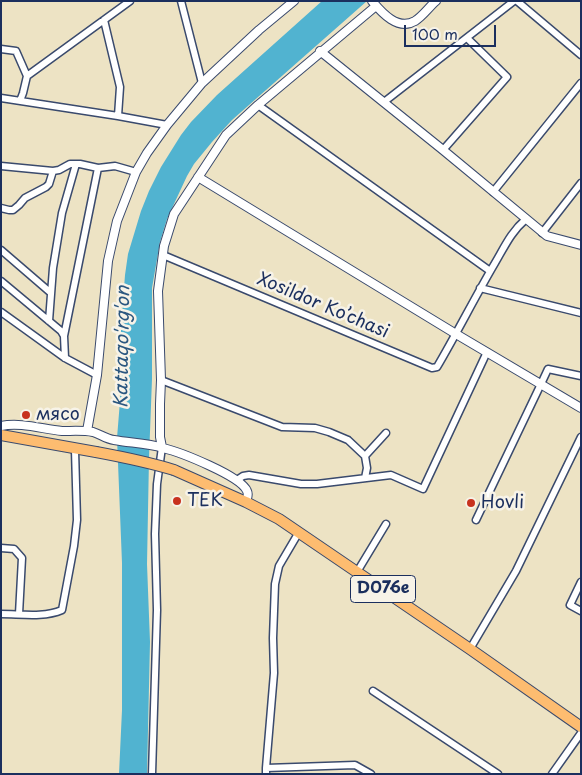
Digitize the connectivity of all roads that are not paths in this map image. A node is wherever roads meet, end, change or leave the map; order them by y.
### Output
1 (130, 1) edge
2 (181, 1) edge
3 (294, 1) edge
4 (436, 1) edge
5 (516, 1) edge
6 (375, 3) edge
7 (104, 20) junction
8 (467, 38) junction
9 (1, 49) edge
10 (320, 52) junction
11 (581, 55) edge
12 (27, 76) junction
13 (202, 83) junction
14 (581, 83) edge
15 (1, 98) edge
16 (20, 102) junction
17 (384, 102) junction
18 (258, 105) junction
19 (118, 116) junction
20 (167, 125) junction
21 (443, 150) junction
22 (76, 164) junction
23 (1, 166) edge
24 (98, 168) junction
25 (53, 171) junction
26 (136, 172) junction
27 (198, 177) junction
28 (580, 185) edge
29 (493, 192) junction
30 (1, 208) edge
31 (526, 219) junction
32 (542, 232) junction
33 (581, 245) edge
34 (1, 250) edge
35 (163, 255) junction
36 (490, 271) junction
37 (1, 281) edge
38 (480, 288) junction
39 (51, 293) junction
40 (1, 312) edge
41 (581, 313) edge
42 (49, 321) junction
43 (456, 334) junction
44 (64, 336) junction
45 (487, 352) junction
46 (65, 358) junction
47 (97, 375) junction
48 (581, 376) edge
49 (161, 380) junction
50 (542, 384) junction
51 (581, 408) edge
52 (1, 426) edge
53 (87, 431) junction
54 (386, 434) dead end
55 (1, 435) edge
56 (581, 437) edge
57 (159, 447) junction
58 (75, 450) junction
59 (365, 456) junction
60 (365, 478) junction
61 (237, 480) junction
62 (246, 502) junction
63 (476, 520) dead end
64 (386, 524) dead end
65 (299, 532) junction
66 (1, 548) edge
67 (358, 572) junction
68 (581, 582) edge
69 (581, 611) edge
70 (1, 614) edge
71 (19, 614) junction
72 (470, 650) junction
73 (373, 690) dead end
74 (581, 727) edge
75 (581, 733) edge
76 (355, 765) junction
77 (266, 771) edge
78 (152, 774) edge
79 (355, 774) edge
80 (371, 774) edge
81 (498, 774) edge
82 (552, 774) edge

1 - 7 street
2 - 13 street
3 - 13 street
4 - 6 street
5 - 8 street
5 - 11 street
6 - 10 street
7 - 12 street
7 - 19 street
8 - 17 street
8 - 21 street
9 - 12 street
10 - 17 street
10 - 18 street
12 - 16 street
13 - 20 street
14 - 29 street
15 - 16 street
16 - 19 street
17 - 21 street
18 - 27 street
18 - 36 street
19 - 20 street
20 - 26 street
21 - 29 street
22 - 24 street
22 - 25 street
22 - 39 street
23 - 25 street
24 - 26 street
24 - 44 street
25 - 30 street
26 - 47 street
27 - 35 street
27 - 43 street
28 - 32 street
29 - 31 street
31 - 32 street
31 - 36 street
32 - 33 street
34 - 39 street
35 - 43 street, Xosildor Ko’chasi
35 - 49 street
36 - 38 street
37 - 42 street
38 - 41 street
38 - 43 street
39 - 42 street
40 - 46 street
42 - 44 street
43 - 45 street
44 - 46 street
45 - 50 street
45 - 60 street
46 - 47 street
47 - 53 street
48 - 50 street
49 - 57 street
49 - 59 street
50 - 51 street
50 - 63 street
52 - 53 street
53 - 57 street
54 - 59 street
55 - 58 main road, D076e
56 - 72 street
57 - 61 street
57 - 78 street
58 - 62 main road, D076e, bridge
58 - 71 street
59 - 60 street
60 - 61 street
61 - 62 street
62 - 65 main road, D076e
64 - 67 street
65 - 67 main road, D076e
65 - 77 street
66 - 71 street
67 - 72 main road, D076e
68 - 69 street
70 - 71 street
72 - 74 main road, D076e
73 - 81 street
75 - 82 street
76 - 77 street
76 - 79 street
76 - 80 street

